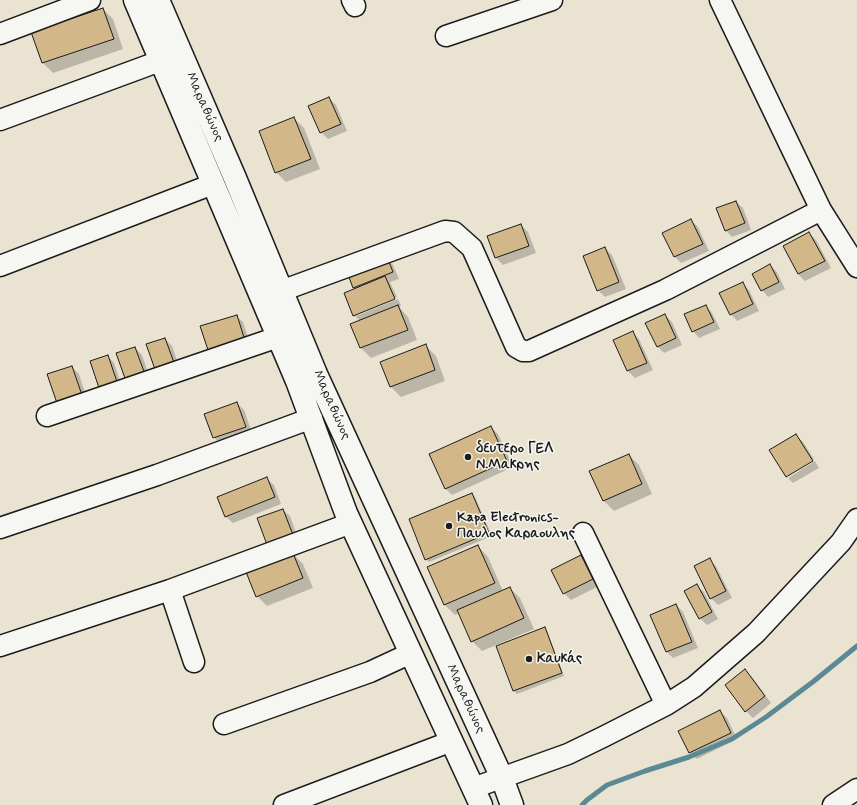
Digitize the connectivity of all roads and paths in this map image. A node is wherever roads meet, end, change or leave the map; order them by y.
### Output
1 (90, 0) edge
2 (135, 0) edge
3 (158, 0) edge
4 (552, 0) edge
5 (720, 0) edge
6 (0, 34) edge
7 (446, 36) dead end
8 (160, 60) junction
9 (0, 120) edge
10 (213, 184) junction
11 (821, 210) junction
12 (0, 266) edge
13 (857, 267) edge
14 (281, 291) junction
15 (278, 337) junction
16 (47, 416) dead end
17 (312, 418) junction
18 (857, 518) edge
19 (351, 523) junction
20 (0, 528) edge
21 (583, 533) dead end
22 (170, 590) junction
23 (0, 646) edge
24 (412, 653) junction
25 (194, 662) dead end
26 (666, 705) junction
27 (224, 724) dead end
28 (452, 741) junction
29 (502, 778) junction
30 (857, 789) edge
31 (477, 797) edge
32 (284, 805) edge
33 (512, 805) edge
34 (833, 805) edge

1 - 6 street
2 - 8 main road, Μαραθώνος
3 - 14 main road, Μαραθώνος
4 - 7 street
5 - 11 street
8 - 9 street
8 - 10 main road, Μαραθώνος
10 - 12 street
10 - 15 main road, Μαραθώνος
11 - 13 street
11 - 14 street
14 - 29 main road, Μαραθώνος
15 - 16 street
15 - 17 main road, Μαραθώνος
17 - 19 main road, Μαραθώνος
17 - 20 street
18 - 26 street
19 - 22 street
19 - 24 main road, Μαραθώνος
21 - 26 street
22 - 23 street
22 - 25 street
24 - 27 street
24 - 28 main road, Μαραθώνος
26 - 29 street
28 - 31 main road, Μαραθώνος
28 - 32 street
29 - 31 street
29 - 33 main road, Μαραθώνος
30 - 34 street

